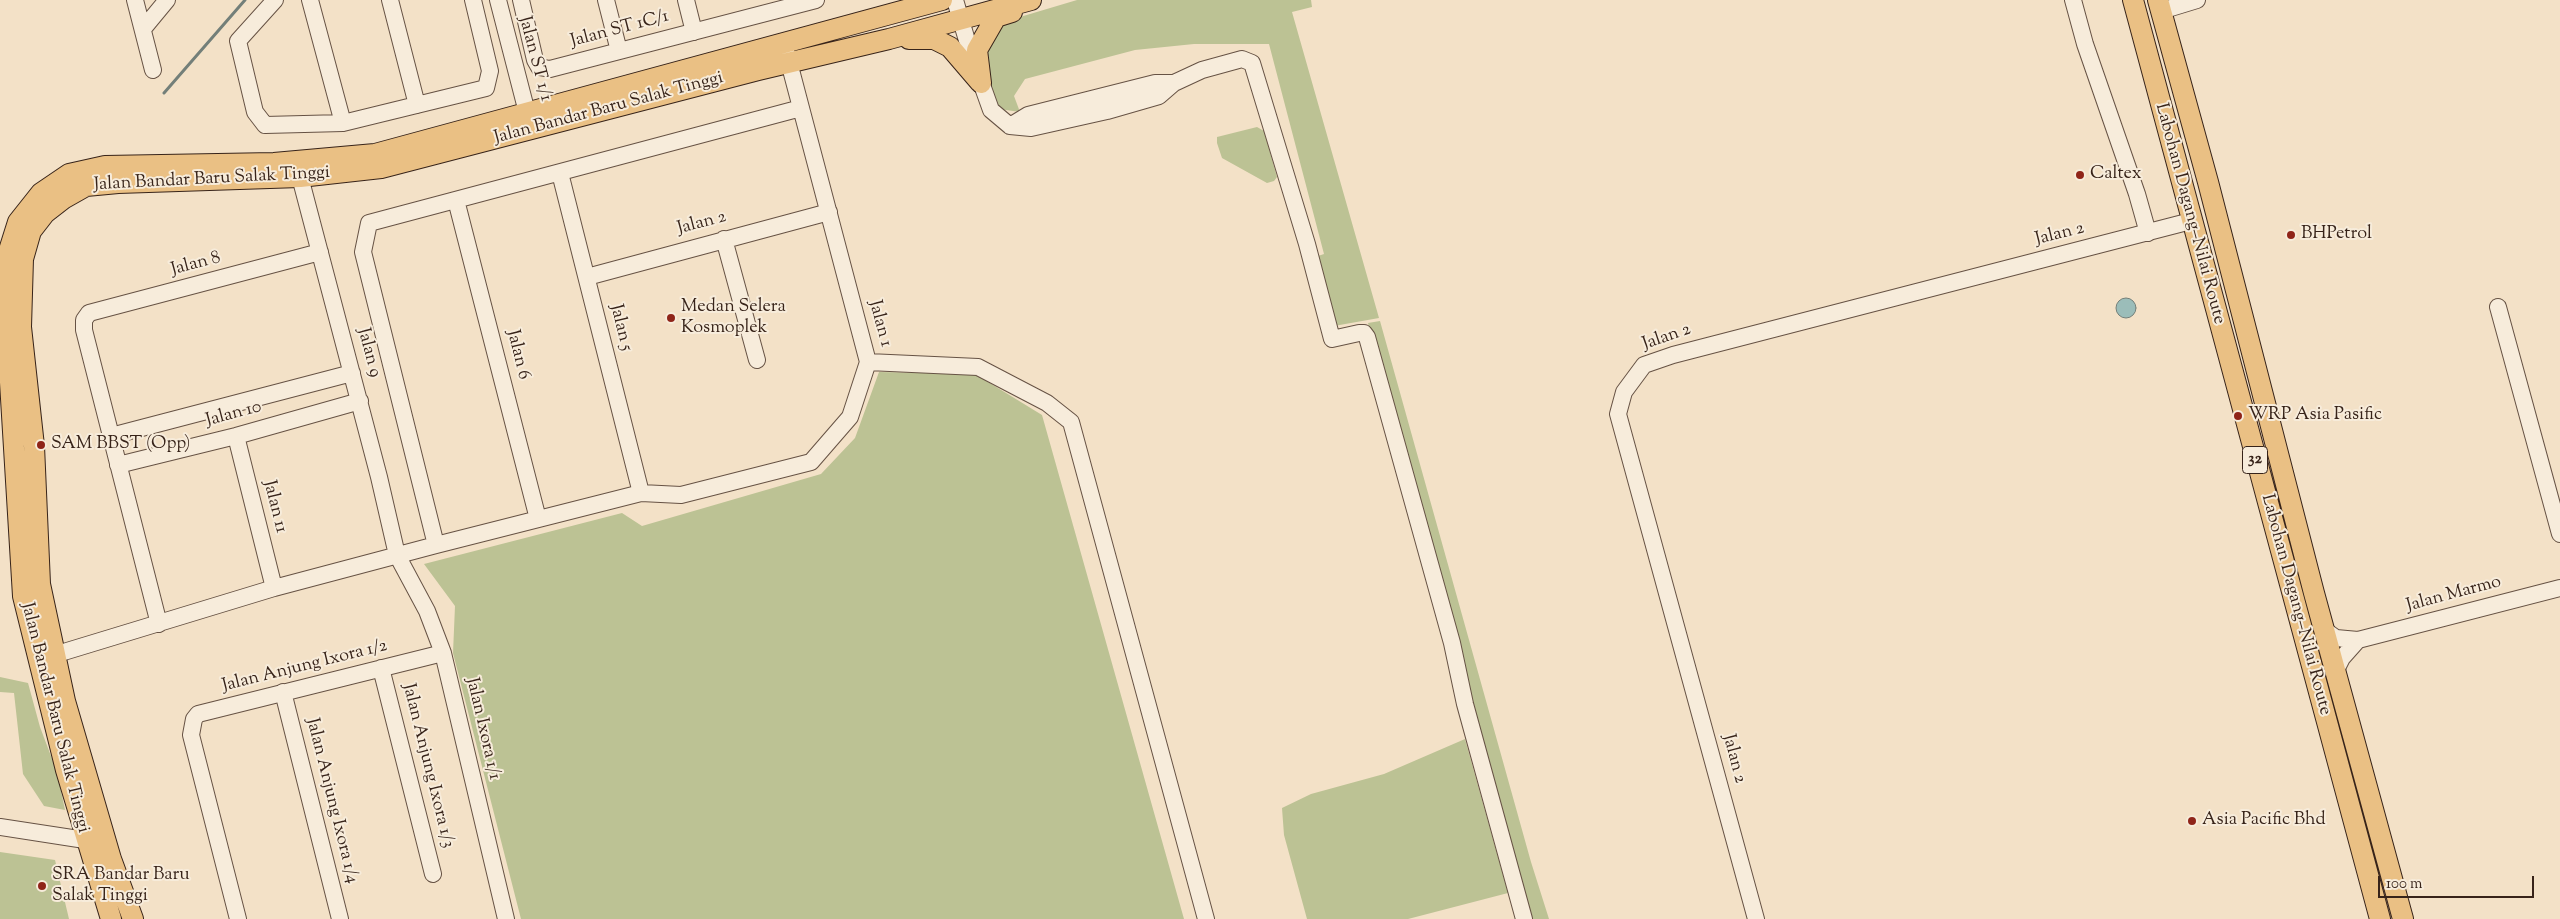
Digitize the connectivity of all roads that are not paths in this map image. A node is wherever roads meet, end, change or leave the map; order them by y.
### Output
1 (135, 0) edge
2 (167, 0) edge
3 (275, 0) edge
4 (310, 0) edge
5 (390, 0) edge
6 (473, 0) edge
7 (498, 0) edge
8 (521, 0) edge
9 (606, 0) edge
10 (686, 0) edge
11 (816, 0) edge
12 (942, 0) edge
13 (1031, 0) edge
14 (1045, 0) edge
15 (2073, 0) edge
16 (2133, 0) edge
17 (2197, 0) edge
18 (2160, 5) edge
19 (765, 7) edge
20 (958, 9) edge
21 (143, 29) junction
22 (694, 32) junction
23 (889, 39) junction
24 (784, 42) junction
25 (619, 51) junction
26 (789, 64) junction
27 (153, 70) dead end
28 (981, 83) junction
29 (417, 105) junction
30 (802, 108) junction
31 (529, 120) junction
32 (343, 123) junction
33 (300, 170) junction
34 (560, 172) junction
35 (456, 200) junction
36 (828, 212) junction
37 (2191, 221) junction
38 (2148, 233) junction
39 (724, 239) junction
40 (320, 252) junction
41 (586, 277) junction
42 (2498, 307) dead end
43 (756, 360) dead end
44 (868, 362) junction
45 (352, 373) junction
46 (360, 401) junction
47 (111, 436) junction
48 (236, 436) junction
49 (118, 465) junction
50 (641, 492) junction
51 (538, 519) junction
52 (2560, 534) edge
53 (436, 545) junction
54 (397, 555) junction
55 (274, 588) junction
56 (2560, 588) edge
57 (159, 624) junction
58 (2326, 631) junction
59 (2358, 640) junction
60 (443, 653) junction
61 (46, 657) junction
62 (381, 668) junction
63 (2336, 670) junction
64 (283, 692) junction
65 (0, 826) edge
66 (95, 837) junction
67 (433, 874) dead end
68 (111, 919) edge
69 (133, 919) edge
70 (238, 919) edge
71 (340, 919) edge
72 (506, 919) edge
73 (1206, 919) edge
74 (1524, 919) edge
75 (1756, 919) edge
76 (2380, 919) edge
77 (2403, 919) edge

1 - 21 street
2 - 21 street
3 - 32 street
4 - 32 street
5 - 29 street
6 - 29 street
7 - 31 street, Jalan ST 1/1
8 - 25 street, Jalan ST 1C/1
9 - 25 street
10 - 22 street
11 - 19 street, Jalan ST 1C/1
12 - 24 main road, Jalan Bandar Baru Salak Tinggi
13 - 20 main road, Jalan Bandar Baru Salak Tinggi
14 - 28 main road
15 - 38 street
16 - 37 main road, Labohan Dagang–Nilai Route / 32
17 - 18 street
18 - 58 main road, Labohan Dagang–Nilai Route / 32
19 - 22 street, Jalan ST 1C/1
20 - 23 main road, Jalan Bandar Baru Salak Tinggi
20 - 28 street
21 - 27 street
22 - 25 street, Jalan ST 1C/1
23 - 26 main road, Jalan Bandar Baru Salak Tinggi
23 - 28 main road
24 - 26 street, Jalan 1
24 - 31 main road, Jalan Bandar Baru Salak Tinggi
26 - 30 street, Jalan 1
26 - 31 main road, Jalan Bandar Baru Salak Tinggi
28 - 74 street
29 - 32 street
30 - 34 street
30 - 36 street, Jalan 1
31 - 33 main road, Jalan Bandar Baru Salak Tinggi
33 - 40 street, Jalan 9
33 - 61 main road, Jalan Bandar Baru Salak Tinggi
34 - 35 street
34 - 41 street, Jalan 5
35 - 51 street, Jalan 6
35 - 53 street
36 - 39 street, Jalan 2
36 - 44 street, Jalan 1
37 - 38 street, Jalan 2
37 - 76 main road, Labohan Dagang–Nilai Route / 32
38 - 75 street, Jalan 2
39 - 41 street, Jalan 2
39 - 43 street
40 - 45 street, Jalan 9
40 - 47 street, Jalan 8
41 - 50 street, Jalan 5
42 - 52 street
44 - 50 street, Jalan 1
44 - 73 street
45 - 46 street, Jalan 9
45 - 47 street, Jalan 10
46 - 48 street, Jalan 10
46 - 54 street, Jalan 9
47 - 49 street
48 - 49 street, Jalan 10
48 - 55 street, Jalan 11
49 - 57 street
50 - 51 street
51 - 53 street
53 - 54 street
54 - 55 street
54 - 60 street, Jalan Ixora 1/1
55 - 57 street
56 - 59 street, Jalan Marmo
57 - 61 street
58 - 59 street
58 - 63 main road, Labohan Dagang–Nilai Route / 32
59 - 63 street
60 - 62 street, Jalan Anjung Ixora 1/2
60 - 72 street, Jalan Ixora 1/1
61 - 66 main road, Jalan Bandar Baru Salak Tinggi
62 - 64 street, Jalan Anjung Ixora 1/2
62 - 67 street, Jalan Anjung Ixora 1/3
63 - 77 main road, Labohan Dagang–Nilai Route / 32
64 - 70 street, Jalan Anjung Ixora 1/2
64 - 71 street, Jalan Anjung Ixora 1/4
65 - 66 street
66 - 68 main road, Jalan Bandar Baru Salak Tinggi
66 - 69 main road, Jalan Bandar Baru Salak Tinggi

